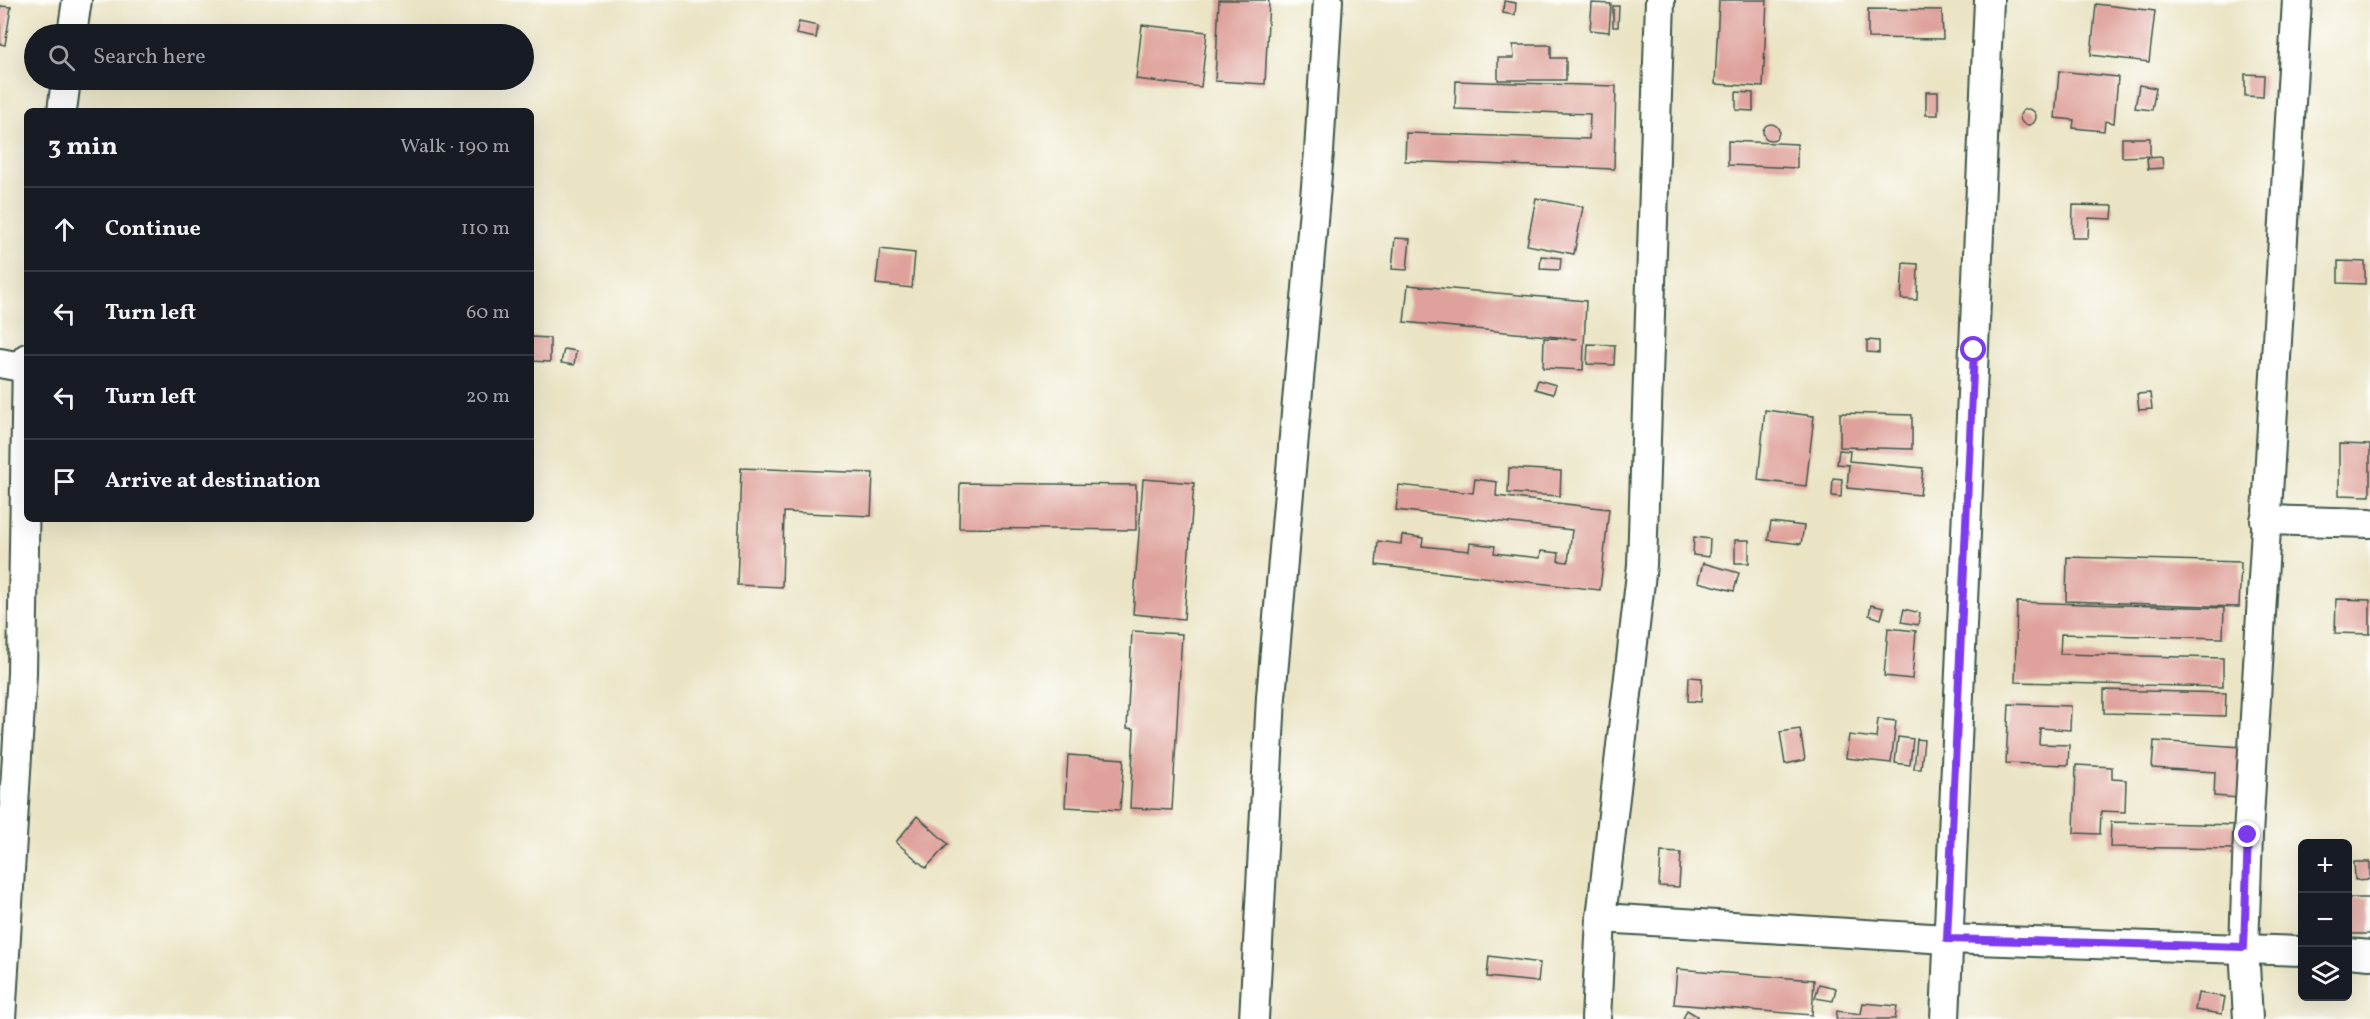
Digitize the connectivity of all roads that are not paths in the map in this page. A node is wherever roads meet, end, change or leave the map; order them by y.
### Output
1 (77, 0) edge
2 (1328, 0) edge
3 (1660, 0) edge
4 (1989, 0) edge
5 (2297, 0) edge
6 (73, 24) edge
7 (65, 90) edge
8 (62, 108) edge
9 (18, 363) edge
10 (2265, 520) junction
11 (2370, 523) edge
12 (1601, 918) junction
13 (1947, 939) junction
14 (2244, 947) junction
15 (2298, 951) edge
16 (2352, 953) edge
17 (2370, 955) edge
18 (1, 1019) edge
19 (1254, 1019) edge
20 (1596, 1019) edge
21 (1945, 1019) edge
22 (2248, 1019) edge

1 - 6 street
2 - 19 street
3 - 12 street
4 - 13 street
5 - 10 street
7 - 8 street
9 - 18 street
10 - 11 street
10 - 14 street
12 - 13 street
12 - 20 street
13 - 14 street
13 - 21 street
14 - 15 street
14 - 22 street
16 - 17 street

